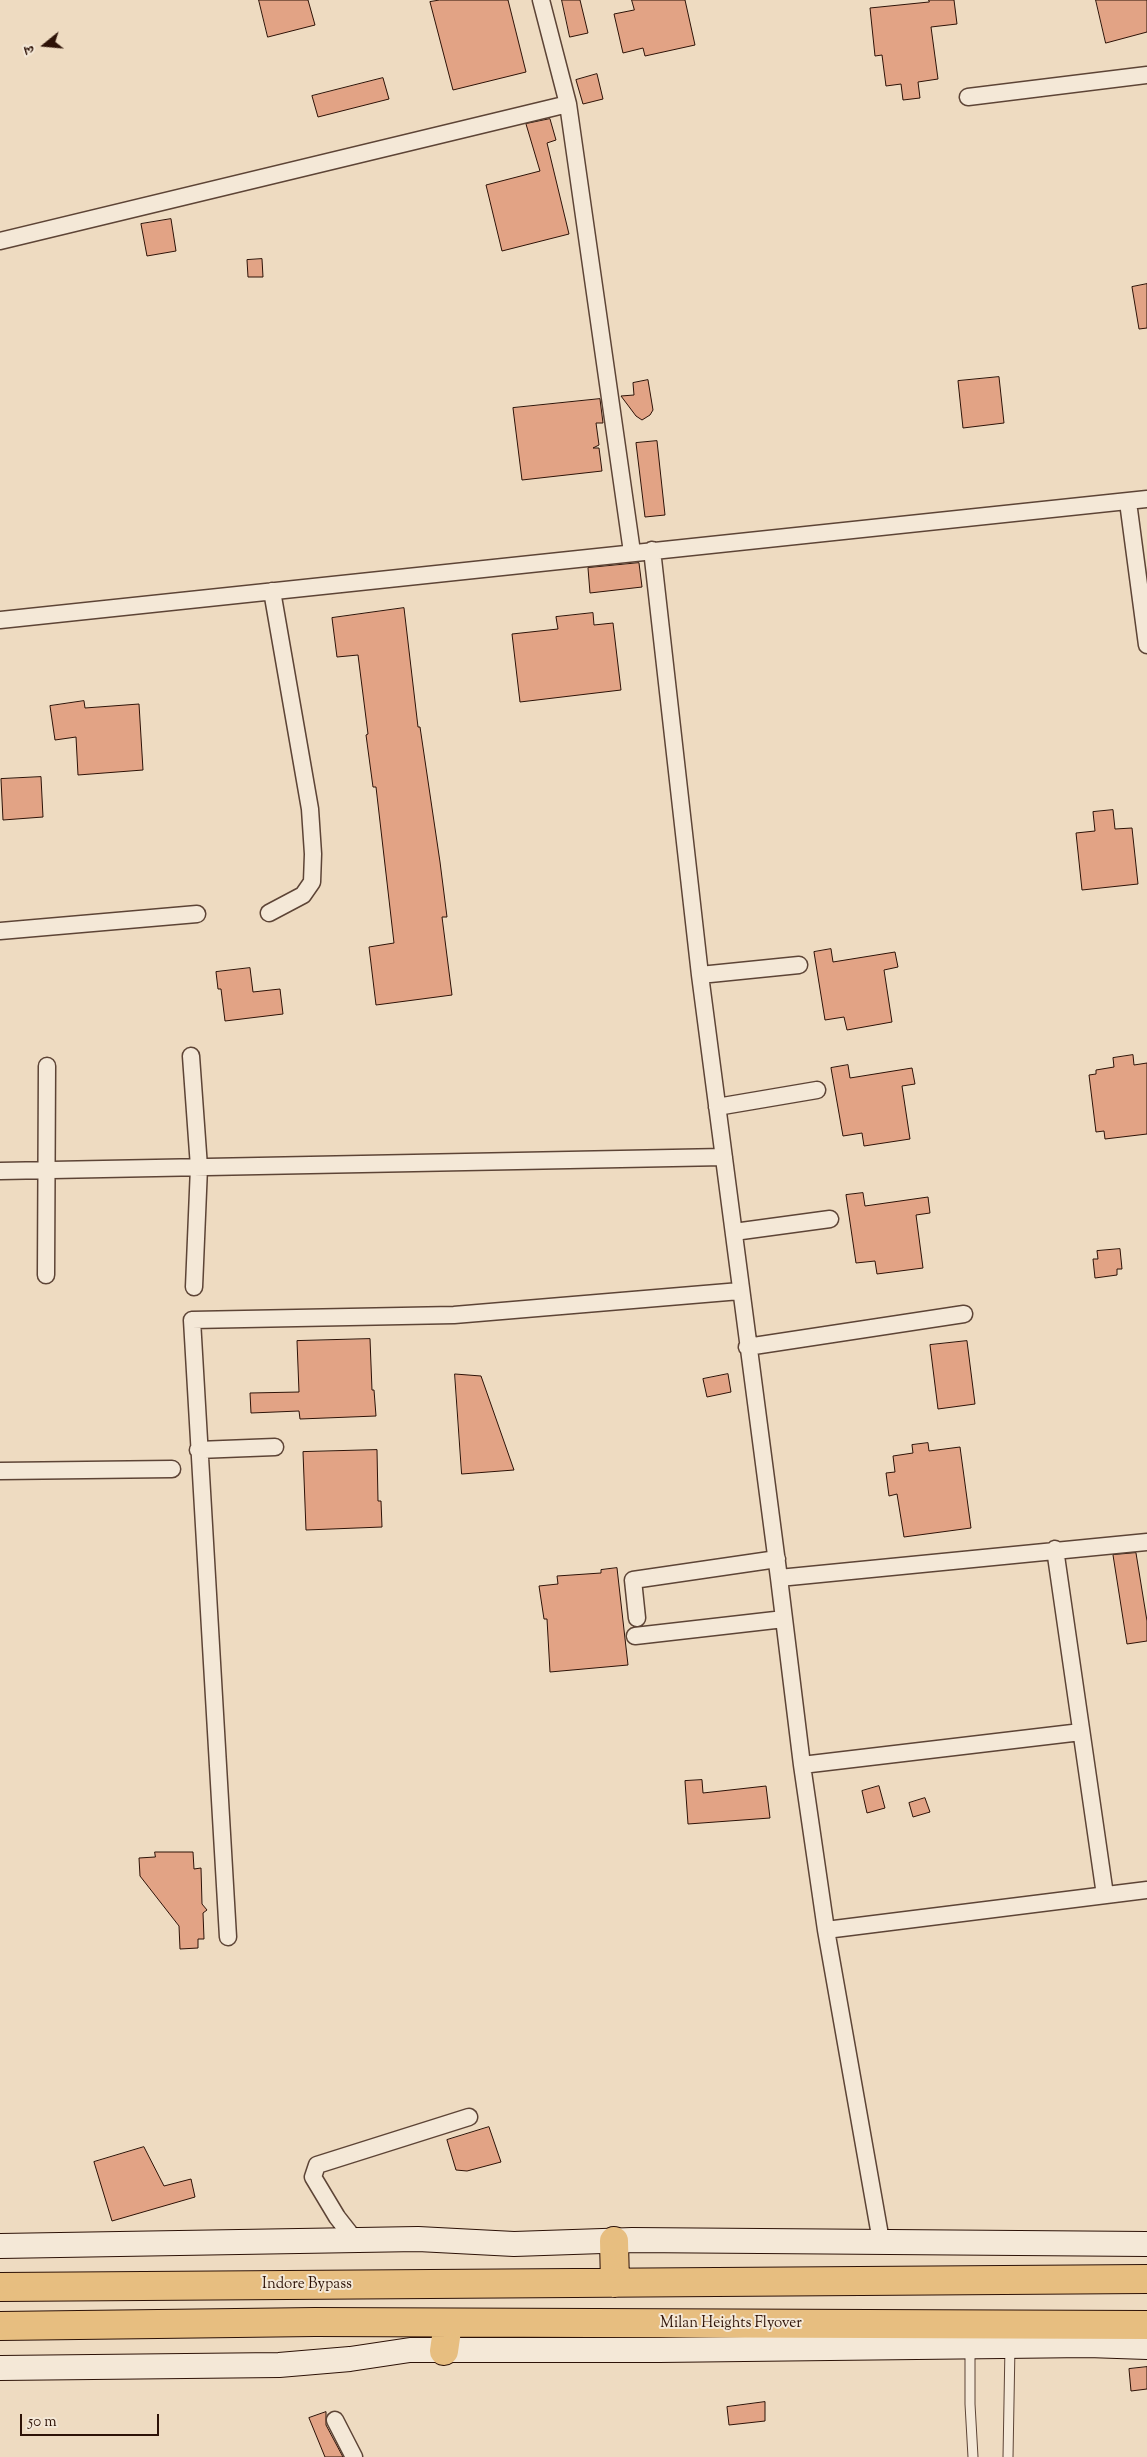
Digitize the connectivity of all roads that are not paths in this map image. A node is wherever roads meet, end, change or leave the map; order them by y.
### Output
1 (541, 0) edge
2 (1147, 75) edge
3 (968, 97) dead end
4 (568, 104) junction
5 (0, 241) edge
6 (1147, 500) edge
7 (1128, 502) junction
8 (652, 550) junction
9 (632, 552) junction
10 (272, 590) junction
11 (0, 620) edge
12 (1147, 645) edge
13 (269, 913) dead end
14 (197, 914) dead end
15 (0, 931) edge
16 (799, 965) dead end
17 (700, 975) junction
18 (191, 1056) dead end
19 (47, 1066) dead end
20 (817, 1090) dead end
21 (717, 1107) junction
22 (724, 1157) junction
23 (199, 1167) junction
24 (46, 1170) junction
25 (0, 1171) edge
26 (830, 1219) dead end
27 (734, 1232) junction
28 (46, 1275) dead end
29 (194, 1286) dead end
30 (740, 1291) junction
31 (964, 1314) dead end
32 (747, 1347) junction
33 (276, 1447) dead end
34 (198, 1450) junction
35 (172, 1469) dead end
36 (0, 1472) edge
37 (1147, 1542) edge
38 (1055, 1550) junction
39 (777, 1559) junction
40 (779, 1578) junction
41 (637, 1618) dead end
42 (784, 1619) junction
43 (635, 1636) dead end
44 (1081, 1732) junction
45 (802, 1765) junction
46 (1147, 1890) edge
47 (1105, 1895) junction
48 (826, 1930) junction
49 (228, 1937) dead end
50 (469, 2117) dead end
51 (355, 2240) junction
52 (614, 2241) junction
53 (881, 2241) junction
54 (1147, 2244) edge
55 (0, 2246) edge
56 (1147, 2279) edge
57 (615, 2283) junction
58 (0, 2287) edge
59 (448, 2323) junction
60 (1147, 2324) edge
61 (0, 2326) edge
62 (970, 2346) junction
63 (1010, 2346) junction
64 (1147, 2347) edge
65 (444, 2351) junction
66 (0, 2368) edge
67 (335, 2420) dead end
68 (354, 2457) edge
69 (973, 2457) edge
70 (1008, 2457) edge

1 - 4 street
2 - 3 street
4 - 5 street
4 - 9 street
6 - 7 street
7 - 8 street
7 - 12 street
8 - 9 street
8 - 17 street
9 - 10 street
10 - 11 street
10 - 13 street
14 - 15 street
16 - 17 street
17 - 21 street
18 - 23 street
19 - 24 street
20 - 21 street
21 - 22 street
22 - 23 street
22 - 27 street
23 - 24 street
23 - 29 street
24 - 25 street
24 - 28 street
26 - 27 street
27 - 30 street
30 - 32 street
30 - 34 street
31 - 32 street
32 - 39 street
33 - 34 street
34 - 49 street
35 - 36 street
37 - 38 street
38 - 40 street
38 - 44 street
39 - 40 street
39 - 41 street
40 - 42 street
42 - 43 street
42 - 45 street
44 - 45 street
44 - 47 street
45 - 48 street
46 - 47 street
47 - 48 street
48 - 53 street
50 - 51 street
51 - 52 street
51 - 55 street
52 - 53 street
52 - 57 highway
53 - 54 street
56 - 57 highway
57 - 58 highway, Indore Bypass
59 - 60 highway, Milan Heights Flyover
59 - 61 highway, Milan Heights Flyover
59 - 65 highway
62 - 63 street
62 - 65 street
62 - 69 lane
63 - 64 street
63 - 70 lane
65 - 66 street
67 - 68 street

